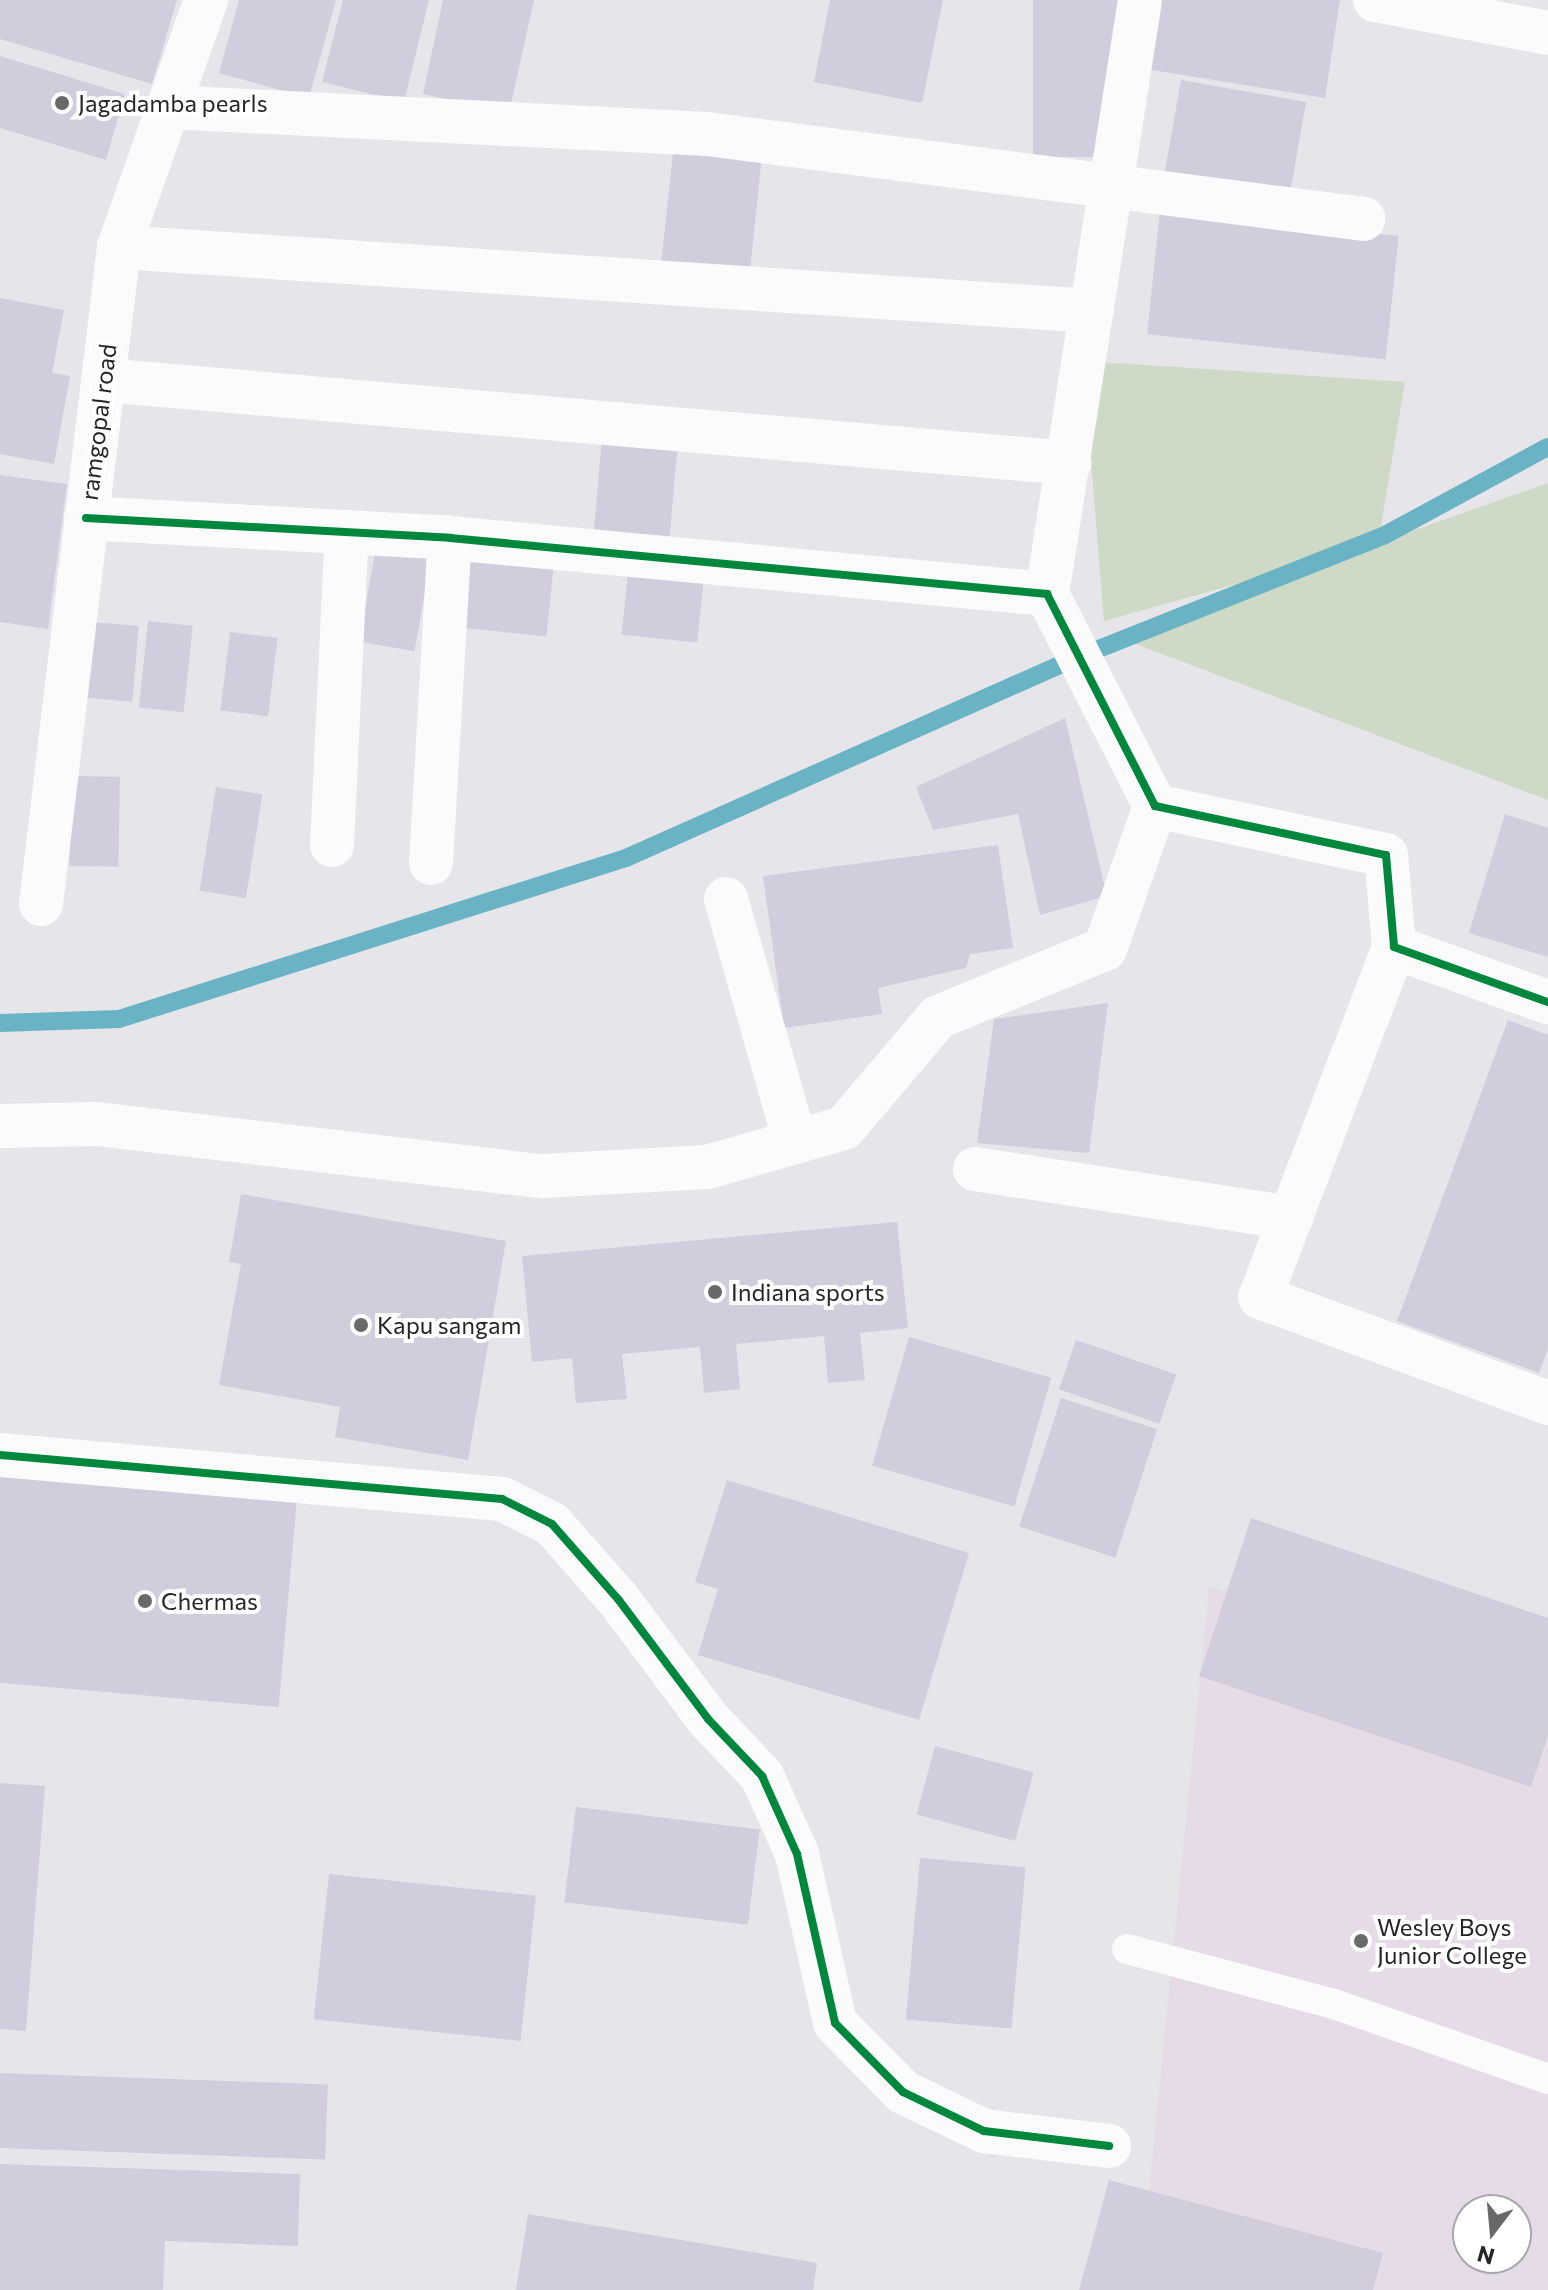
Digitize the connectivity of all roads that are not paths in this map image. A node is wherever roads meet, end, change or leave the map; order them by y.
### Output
1 (206, 0) edge
2 (1140, 0) edge
3 (1375, 0) edge
4 (1548, 33) edge
5 (168, 107) junction
6 (1109, 187) junction
7 (1364, 219) dead end
8 (119, 247) junction
9 (1092, 311) junction
10 (103, 380) junction
11 (1069, 463) junction
12 (86, 518) junction
13 (347, 532) junction
14 (450, 538) junction
15 (1053, 605) junction
16 (1155, 806) junction
17 (332, 845) dead end
18 (431, 863) dead end
19 (726, 899) dead end
20 (41, 904) dead end
21 (1394, 947) junction
22 (1548, 1002) edge
23 (0, 1126) edge
24 (795, 1142) junction
25 (975, 1169) dead end
26 (1291, 1218) junction
27 (1548, 1403) edge
28 (0, 1455) edge
29 (1127, 1949) dead end
30 (1548, 2079) edge
31 (1109, 2146) dead end

1 - 5 street, ramgopal road
2 - 6 street
3 - 4 street
5 - 6 street
5 - 8 street, ramgopal road
6 - 7 street
6 - 9 street
8 - 9 street
8 - 10 street, ramgopal road
9 - 11 street
10 - 11 street
10 - 12 street, ramgopal road
11 - 15 street
12 - 13 street
12 - 20 street, ramgopal road
13 - 14 street
13 - 17 street
14 - 15 street
14 - 18 street
15 - 16 street
16 - 21 street
16 - 24 street
19 - 24 street
21 - 22 street
21 - 26 street
23 - 24 street
25 - 26 street
26 - 27 street
28 - 31 street
29 - 30 lane

